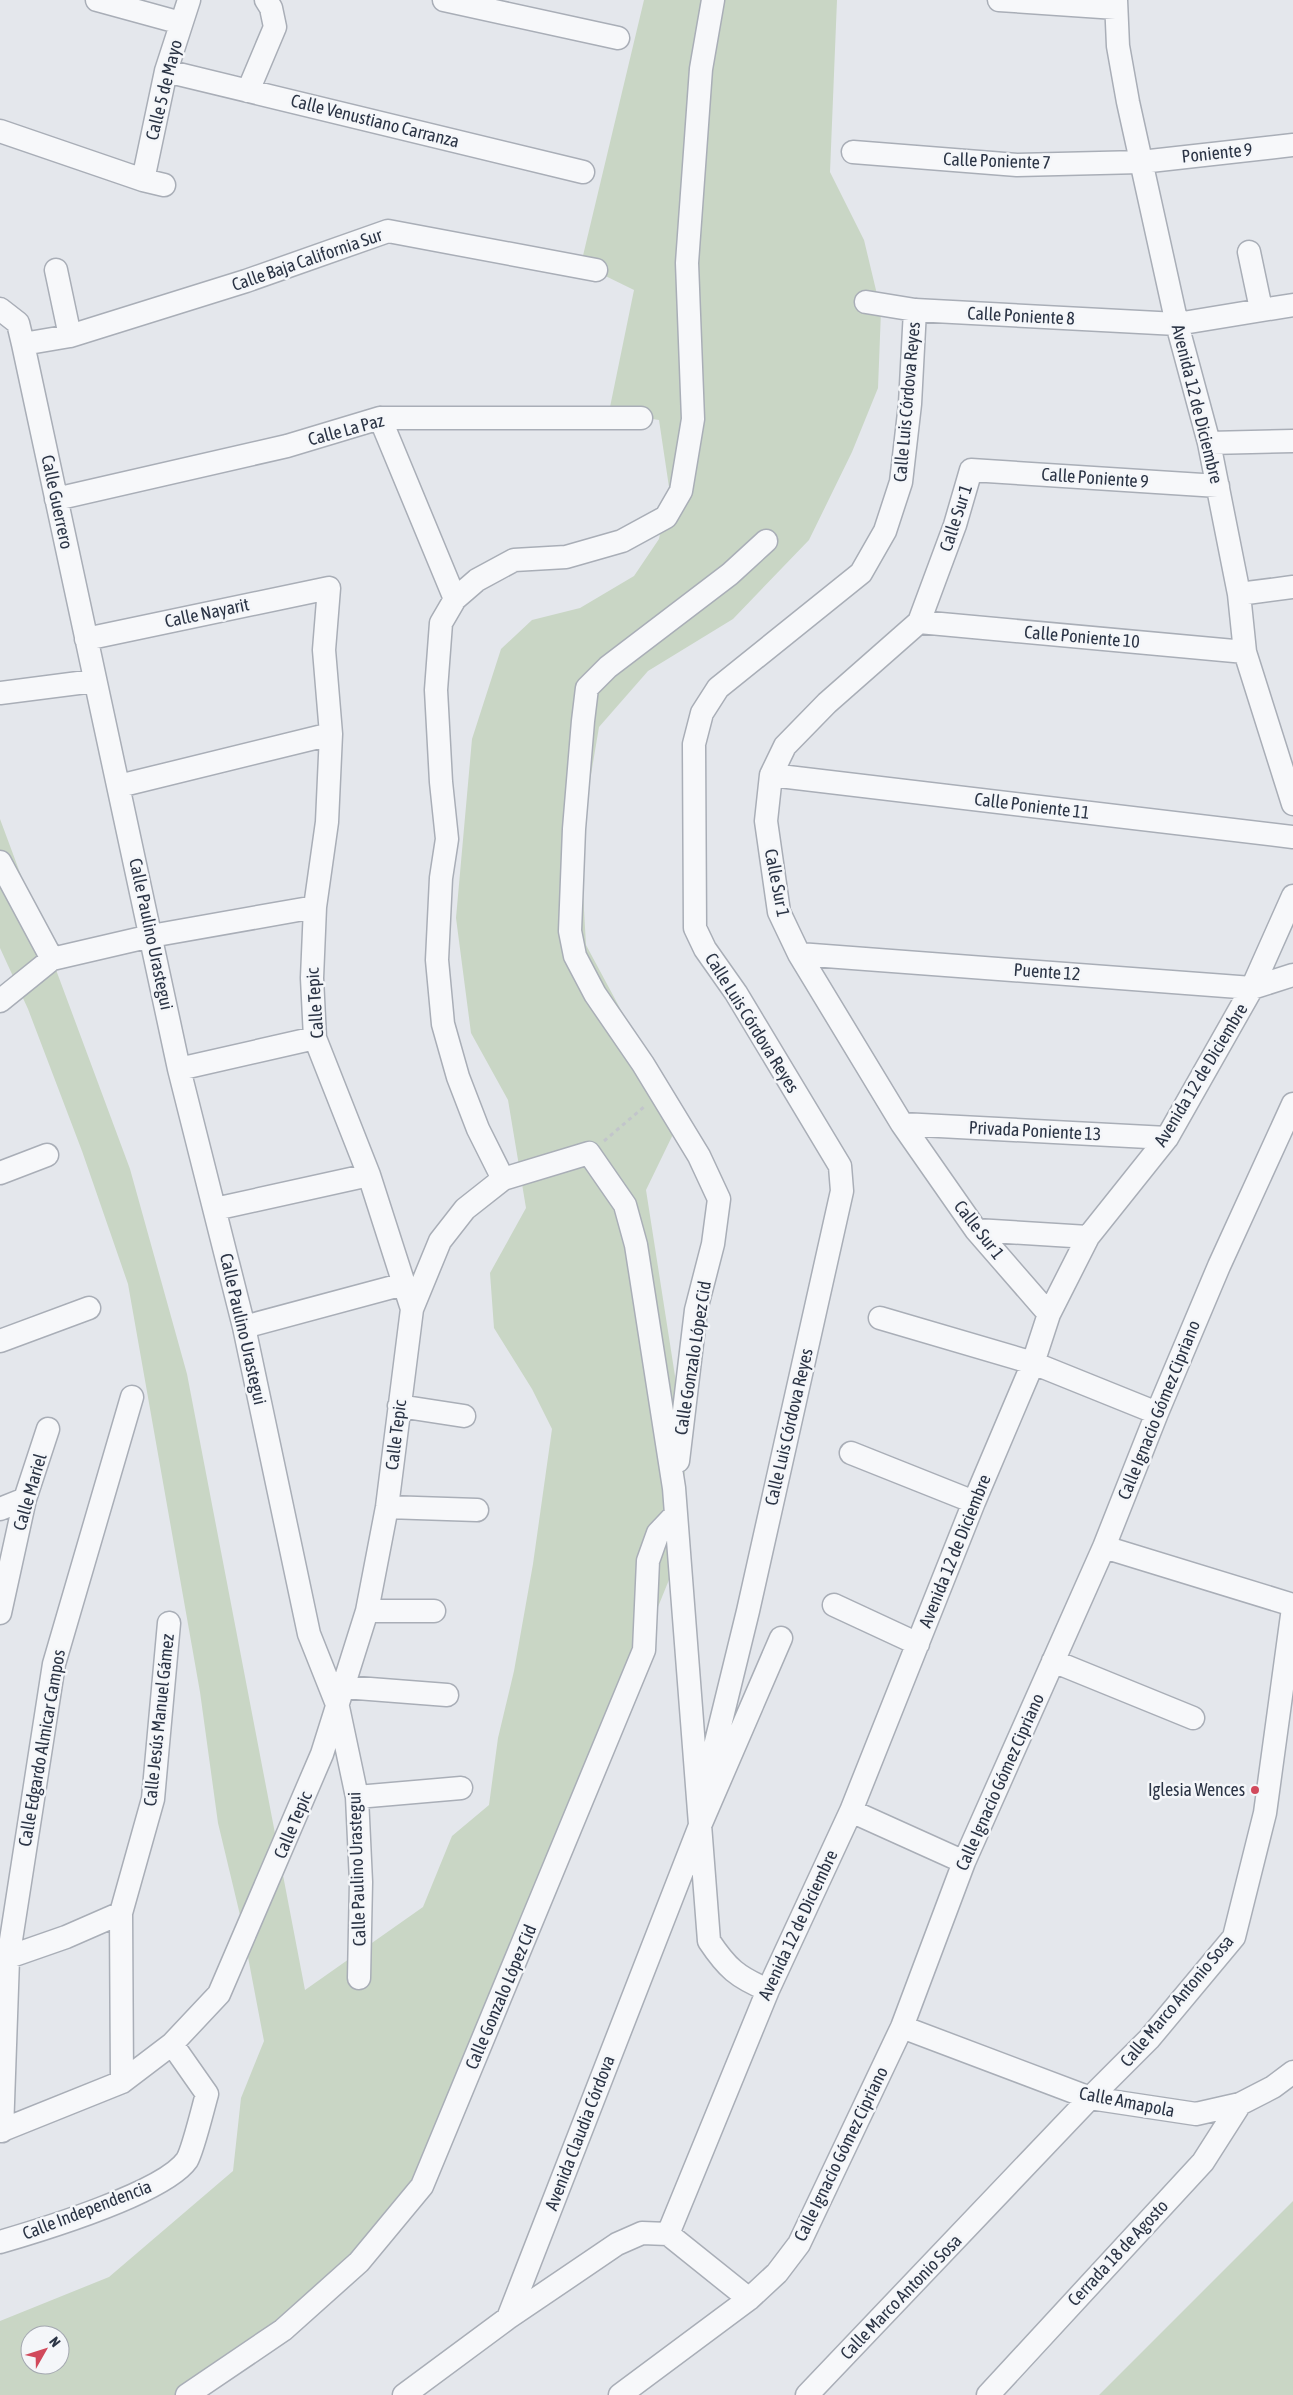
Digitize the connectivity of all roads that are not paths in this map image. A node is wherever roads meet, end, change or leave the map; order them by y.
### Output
1 (98, 0) edge
2 (189, 0) edge
3 (266, 0) edge
4 (444, 0) edge
5 (713, 0) edge
6 (999, 0) edge
7 (1116, 4) edge
8 (181, 24) junction
9 (618, 38) dead end
10 (166, 71) junction
11 (248, 91) junction
12 (0, 131) edge
13 (1293, 145) edge
14 (853, 152) dead end
15 (1141, 162) junction
16 (583, 172) dead end
17 (1249, 252) dead end
18 (56, 270) dead end
19 (596, 270) dead end
20 (866, 302) dead end
21 (1293, 305) edge
22 (0, 309) edge
23 (1261, 309) junction
24 (916, 310) junction
25 (1177, 324) junction
26 (21, 334) junction
27 (70, 336) junction
28 (380, 418) junction
29 (641, 418) dead end
30 (1293, 441) edge
31 (1209, 443) junction
32 (971, 470) joint
33 (1218, 486) junction
34 (56, 499) junction
35 (766, 541) dead end
36 (1293, 587) edge
37 (329, 588) joint
38 (1239, 594) junction
39 (455, 599) junction
40 (918, 622) junction
41 (86, 639) junction
42 (1245, 652) junction
43 (94, 681) junction
44 (0, 692) edge
45 (331, 734) junction
46 (770, 775) junction
47 (119, 786) junction
48 (1293, 804) edge
49 (1293, 837) edge
50 (0, 862) edge
51 (1293, 896) edge
52 (315, 907) junction
53 (151, 936) junction
54 (799, 954) junction
55 (52, 959) junction
56 (1293, 975) edge
57 (1252, 988) junction
58 (0, 1001) edge
59 (315, 1038) junction
60 (179, 1069) junction
61 (1293, 1104) edge
62 (902, 1124) junction
63 (1167, 1138) junction
64 (47, 1155) dead end
65 (0, 1173) edge
66 (370, 1175) junction
67 (512, 1176) junction
68 (214, 1209) junction
69 (976, 1230) junction
70 (1088, 1237) junction
71 (404, 1284) junction
72 (88, 1308) dead end
73 (412, 1308) junction
74 (1050, 1314) junction
75 (880, 1318) dead end
76 (244, 1327) junction
77 (0, 1341) edge
78 (1032, 1363) junction
79 (132, 1397) dead end
80 (400, 1406) junction
81 (1157, 1413) junction
82 (464, 1416) dead end
83 (48, 1429) dead end
84 (851, 1453) dead end
85 (674, 1488) junction
86 (26, 1499) junction
87 (974, 1502) junction
88 (387, 1507) junction
89 (0, 1509) edge
90 (477, 1510) dead end
91 (676, 1514) junction
92 (1104, 1547) junction
93 (834, 1605) dead end
94 (1293, 1607) edge
95 (367, 1611) junction
96 (434, 1611) dead end
97 (0, 1613) edge
98 (169, 1623) dead end
99 (780, 1638) dead end
100 (918, 1644) junction
101 (1053, 1661) junction
102 (447, 1695) dead end
103 (341, 1697) junction
104 (1193, 1718) dead end
105 (461, 1788) dead end
106 (707, 1793) junction
107 (357, 1797) junction
108 (851, 1811) junction
109 (699, 1828) junction
110 (964, 1862) junction
111 (121, 1912) junction
112 (4, 1959) edge
113 (359, 1978) dead end
114 (768, 1990) junction
115 (902, 2027) junction
116 (172, 2044) junction
117 (1293, 2072) edge
118 (122, 2082) junction
119 (1090, 2098) junction
120 (1240, 2104) junction
121 (1, 2131) edge
122 (668, 2234) junction
123 (0, 2242) edge
124 (749, 2299) junction
125 (508, 2318) junction
126 (187, 2395) edge
127 (404, 2395) edge
128 (620, 2395) edge
129 (807, 2395) edge
130 (988, 2395) edge

1 - 8 street
2 - 8 street, Calle 5 de Mayo
3 - 11 street
4 - 9 street
5 - 39 street
6 - 7 street
7 - 15 street, Avenida 12 de Diciembre
8 - 10 street, Calle 5 de Mayo
10 - 11 street, Calle Venustiano Carranza
10 - 12 street, Calle 5 de Mayo
11 - 16 street, Calle Venustiano Carranza
13 - 15 street, Poniente 9
14 - 15 street, Calle Poniente 7
15 - 25 street, Avenida 12 de Diciembre
17 - 23 street
18 - 27 street
19 - 27 street, Calle Baja California Sur
20 - 24 street, Calle Poniente 8
21 - 23 street, Calle Poniente 8
22 - 26 street
23 - 25 street, Calle Poniente 8
24 - 25 street, Calle Poniente 8
24 - 106 street, Calle Luis Córdova Reyes
25 - 31 street, Avenida 12 de Diciembre
26 - 27 street, Calle Baja California Sur
26 - 34 street, Calle Guerrero
28 - 29 street, Calle La Paz
28 - 34 street, Calle La Paz
28 - 39 street
30 - 31 street
31 - 33 street, Avenida 12 de Diciembre
32 - 33 street, Calle Poniente 9
32 - 40 street, Calle Sur 1
33 - 38 street, Avenida 12 de Diciembre
34 - 41 street, Calle Guerrero
35 - 85 street, Calle Gonzalo López Cid
36 - 38 street
37 - 41 street, Calle Nayarit
37 - 45 street, Calle Tepic
38 - 42 street, Avenida 12 de Diciembre
39 - 67 street
40 - 42 street, Calle Poniente 10
40 - 46 street, Calle Sur 1
41 - 43 street, Calle Guerrero
42 - 48 street, Avenida 12 de Diciembre
43 - 44 street
43 - 47 street, Calle Paulino Urastegui
45 - 47 street
45 - 52 street, Calle Tepic
46 - 49 street, Calle Poniente 11
46 - 54 street, Calle Sur 1
47 - 53 street, Calle Paulino Urastegui
50 - 55 street
51 - 57 street, Avenida 12 de Diciembre
52 - 53 street
52 - 59 street, Calle Tepic
53 - 55 street
53 - 60 street, Calle Paulino Urastegui
54 - 57 street, Puente 12
54 - 62 street, Calle Sur 1
55 - 58 street
56 - 57 street, Puente 12
57 - 63 street, Avenida 12 de Diciembre
59 - 60 street
59 - 66 street, Calle Tepic
60 - 68 street, Calle Paulino Urastegui
61 - 81 street, Calle Ignacio Gómez Cipriano
62 - 63 street, Privada Poniente 13
62 - 69 street, Calle Sur 1
63 - 70 street, Avenida 12 de Diciembre
64 - 65 street
66 - 68 street
66 - 71 street, Calle Tepic
67 - 73 street
67 - 85 street
68 - 76 street, Calle Paulino Urastegui
69 - 70 street
69 - 74 street, Calle Sur 1
70 - 74 street, Avenida 12 de Diciembre
71 - 73 street, Calle Tepic
71 - 76 street
72 - 77 street
73 - 80 street, Calle Tepic
74 - 78 street, Avenida 12 de Diciembre
75 - 78 street
76 - 103 street, Calle Paulino Urastegui
78 - 81 street
78 - 87 street, Avenida 12 de Diciembre
79 - 112 street, Calle Edgardo Almicar Campos
80 - 82 street
80 - 88 street, Calle Tepic
81 - 92 street, Calle Ignacio Gómez Cipriano
83 - 86 street, Calle Mariel
84 - 87 street
85 - 91 street
86 - 89 street
86 - 97 street, Calle Mariel
87 - 100 street, Avenida 12 de Diciembre
88 - 90 street
88 - 95 street, Calle Tepic
91 - 106 street
91 - 126 street, Calle Gonzalo López Cid
92 - 94 street
92 - 101 street, Calle Ignacio Gómez Cipriano
93 - 100 street
94 - 119 street, Calle Marco Antonio Sosa
95 - 96 street
95 - 103 street, Calle Tepic
98 - 111 street, Calle Jesús Manuel Gámez
99 - 106 street
100 - 108 street, Avenida 12 de Diciembre
101 - 104 street
101 - 110 street, Calle Ignacio Gómez Cipriano
102 - 103 street
103 - 107 street, Calle Paulino Urastegui
103 - 116 street, Calle Tepic
105 - 107 street
106 - 109 street
107 - 113 street, Calle Paulino Urastegui
108 - 110 street
108 - 114 street, Avenida 12 de Diciembre
109 - 114 street
109 - 125 street, Avenida Claudia Córdova
110 - 115 street, Calle Ignacio Gómez Cipriano
111 - 112 street
111 - 118 street, Calle Jesús Manuel Gámez
112 - 121 street, Calle Edgardo Almicar Campos
114 - 122 street, Avenida 12 de Diciembre
115 - 119 street, Calle Amapola
115 - 124 street, Calle Ignacio Gómez Cipriano
116 - 118 street, Calle Tepic
116 - 123 street, Calle Independencia
117 - 120 street, Calle Amapola
118 - 121 street, Calle Tepic
119 - 120 street, Calle Amapola
119 - 129 street, Calle Marco Antonio Sosa
120 - 130 street, Cerrada 18 de Agosto
122 - 124 street
122 - 125 street
124 - 128 street, Calle Ignacio Gómez Cipriano
125 - 127 street

